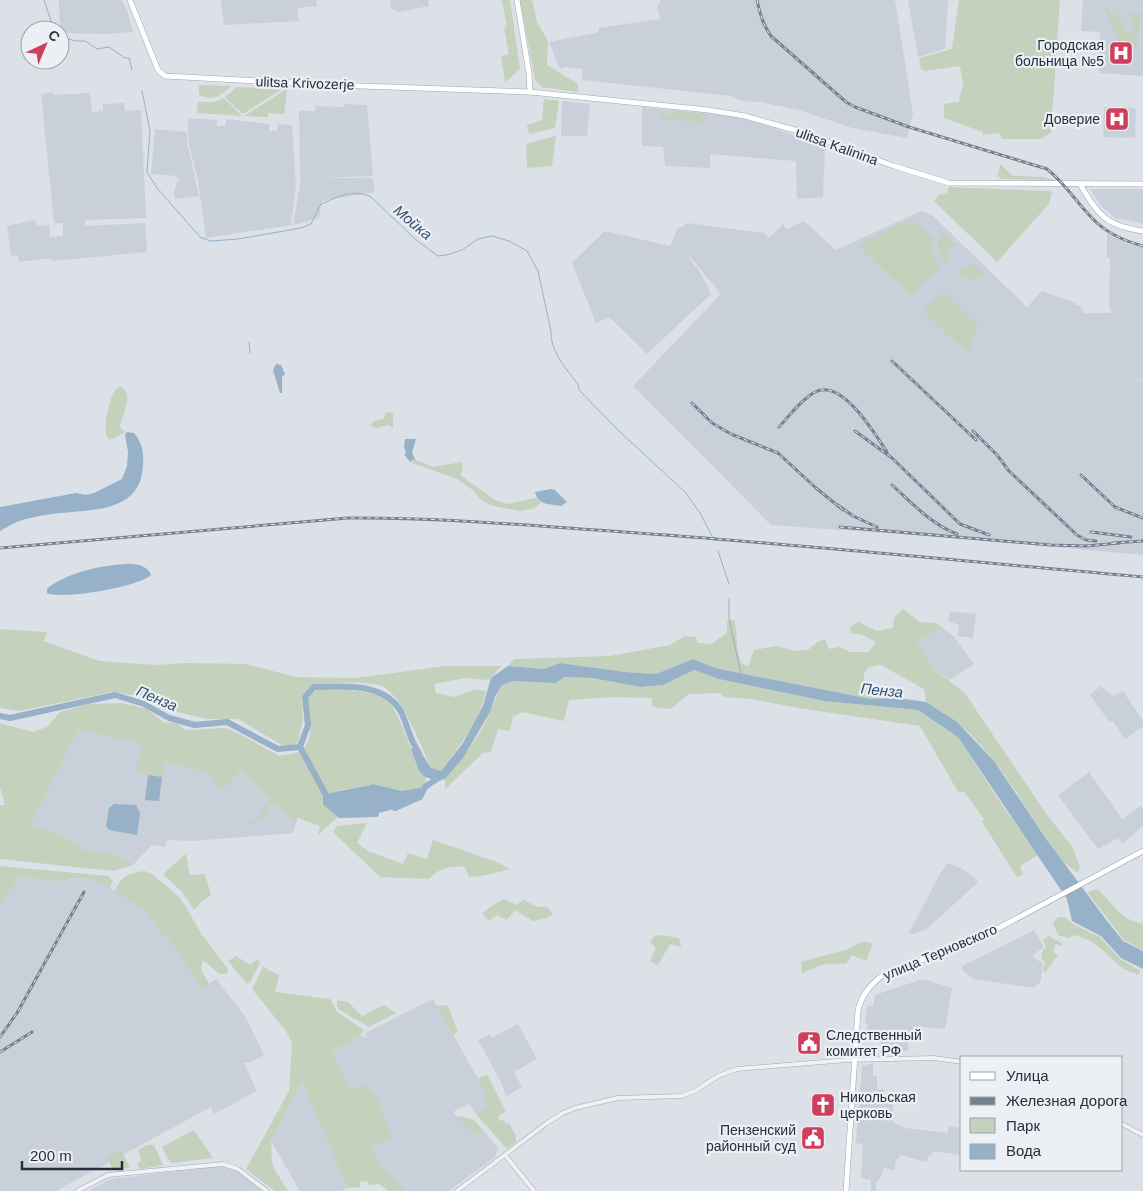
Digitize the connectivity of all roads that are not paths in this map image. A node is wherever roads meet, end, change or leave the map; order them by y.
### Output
1 (130, 0) edge
2 (517, 0) edge
3 (530, 92) junction
4 (1080, 184) junction
5 (1143, 184) edge
6 (1143, 231) edge
7 (1143, 851) edge
8 (854, 1060) junction
9 (960, 1062) edge
10 (1123, 1125) edge
11 (1143, 1135) edge
12 (505, 1155) junction
13 (77, 1191) edge
14 (268, 1191) edge
15 (457, 1191) edge
16 (534, 1191) edge
17 (846, 1191) edge

1 - 3 main road, ulitsa Krivozerje
2 - 3 main road
3 - 4 main road, ulitsa Kalinina
4 - 5 main road, ulitsa Kalinina
4 - 6 main road
7 - 8 main road, улица Терновского
8 - 9 street
8 - 12 street
8 - 17 main road, улица Терновского
10 - 11 street
12 - 15 street
12 - 16 street
13 - 14 street

